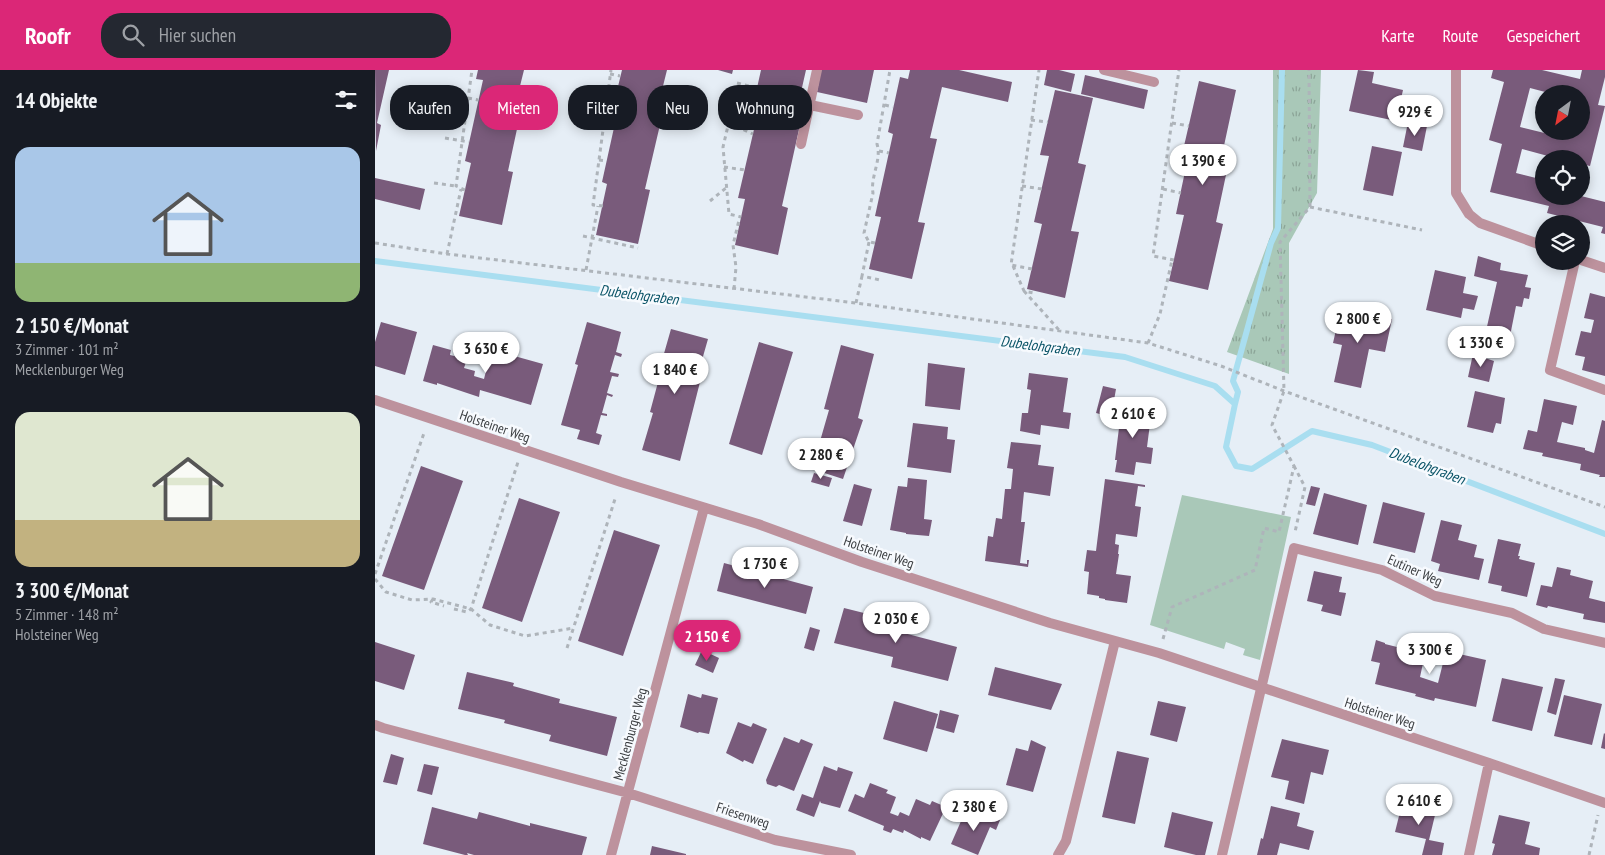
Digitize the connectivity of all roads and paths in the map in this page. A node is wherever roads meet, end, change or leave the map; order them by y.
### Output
1 (472, 70) edge
2 (817, 70) edge
3 (890, 70) edge
4 (1039, 70) edge
5 (1104, 70) edge
6 (1179, 70) edge
7 (1309, 70) edge
8 (1456, 70) edge
9 (611, 72) edge
10 (621, 76) dead end
11 (1154, 82) dead end
12 (737, 83) dead end
13 (609, 85) edge
14 (745, 85) edge
15 (469, 91) edge
16 (812, 95) edge
17 (469, 98) edge
18 (478, 100) dead end
19 (812, 105) edge
20 (885, 105) junction
21 (893, 107) dead end
22 (858, 115) dead end
23 (1031, 120) junction
24 (1048, 122) dead end
25 (1172, 122) junction
26 (1189, 126) dead end
27 (463, 130) edge
28 (603, 130) edge
29 (727, 130) edge
30 (744, 130) edge
31 (804, 130) edge
32 (753, 134) dead end
33 (445, 138) dead end
34 (462, 140) junction
35 (469, 142) dead end
36 (801, 144) dead end
37 (879, 151) junction
38 (889, 153) dead end
39 (599, 160) junction
40 (607, 161) dead end
41 (725, 167) junction
42 (745, 170) dead end
43 (434, 183) dead end
44 (456, 186) junction
45 (1022, 186) junction
46 (726, 188) junction
47 (1041, 189) dead end
48 (1163, 189) junction
49 (873, 193) junction
50 (1181, 193) dead end
51 (880, 195) dead end
52 (710, 201) dead end
53 (1310, 207) junction
54 (1422, 230) dead end
55 (583, 236) dead end
56 (592, 239) junction
57 (869, 242) junction
58 (375, 243) edge
59 (875, 243) dead end
60 (1535, 243) edge
61 (638, 248) dead end
62 (447, 254) junction
63 (1590, 263) edge
64 (1013, 266) junction
65 (1605, 268) edge
66 (1032, 269) dead end
67 (586, 270) junction
68 (1573, 270) edge
69 (862, 276) junction
70 (880, 280) dead end
71 (734, 289) junction
72 (1024, 291) junction
73 (1034, 293) dead end
74 (856, 303) junction
75 (1059, 330) junction
76 (1148, 343) junction
77 (1605, 390) edge
78 (1283, 391) junction
79 (375, 400) edge
80 (429, 418) junction
81 (522, 450) junction
82 (1294, 466) junction
83 (621, 482) junction
84 (1605, 507) edge
85 (704, 508) junction
86 (1279, 532) junction
87 (1287, 534) dead end
88 (1294, 548) junction
89 (375, 574) edge
90 (375, 579) edge
91 (433, 599) junction
92 (444, 606) dead end
93 (454, 609) dead end
94 (471, 609) junction
95 (574, 628) junction
96 (1115, 641) junction
97 (1605, 643) edge
98 (567, 648) dead end
99 (1159, 653) junction
100 (1262, 688) junction
101 (375, 725) edge
102 (1489, 763) junction
103 (628, 793) junction
104 (1603, 803) edge
105 (611, 855) edge
106 (851, 855) edge
107 (1058, 855) edge
108 (1222, 855) edge
109 (1469, 855) edge
110 (1589, 855) edge

1 - 15 path
2 - 16 street
3 - 20 path
4 - 23 path
5 - 11 street
6 - 25 path
7 - 53 path
8 - 60 street
9 - 10 path
9 - 13 path
12 - 14 path
17 - 18 path
19 - 22 street
20 - 21 path
20 - 37 path
23 - 24 path
23 - 45 path
25 - 26 path
25 - 48 path
27 - 34 path
28 - 39 path
29 - 41 path
30 - 32 path
31 - 36 street
33 - 34 path
34 - 35 path
34 - 44 path
37 - 38 path
37 - 49 path
39 - 40 path
39 - 56 path
41 - 42 path
41 - 46 path
43 - 44 path
44 - 62 path
45 - 47 path
45 - 64 path
46 - 52 path
46 - 71 path
48 - 50 path
48 - 76 path
49 - 51 path
49 - 57 path
53 - 54 path
53 - 78 path
55 - 56 path
56 - 61 path
56 - 67 path
57 - 59 path
57 - 69 path
58 - 62 path
62 - 67 path
63 - 65 street
64 - 66 path
64 - 72 path
67 - 71 path
68 - 77 street
69 - 70 path
69 - 74 path
71 - 74 path
72 - 73 path
72 - 75 path
74 - 75 path
75 - 76 path
76 - 78 path
78 - 82 path
78 - 84 path
79 - 80 street, Holsteiner Weg
80 - 81 street, Holsteiner Weg
80 - 89 path
81 - 83 street, Holsteiner Weg
81 - 94 path
82 - 86 path
82 - 88 path
83 - 85 street, Holsteiner Weg
83 - 95 path
85 - 96 street, Holsteiner Weg
85 - 103 street, Mecklenburger Weg
86 - 87 path
86 - 99 path
88 - 97 street, Eutiner Weg
88 - 100 street
90 - 91 path
91 - 92 path
91 - 94 path
93 - 94 path
94 - 95 path
95 - 98 path
96 - 99 street, Holsteiner Weg
96 - 107 street
99 - 100 street, Holsteiner Weg
100 - 102 street, Holsteiner Weg
100 - 108 street
101 - 103 street, Mecklenburger Weg
102 - 104 street, Holsteiner Weg
102 - 109 street
103 - 105 street, Mecklenburger Weg
103 - 106 street, Friesenweg
104 - 110 path

